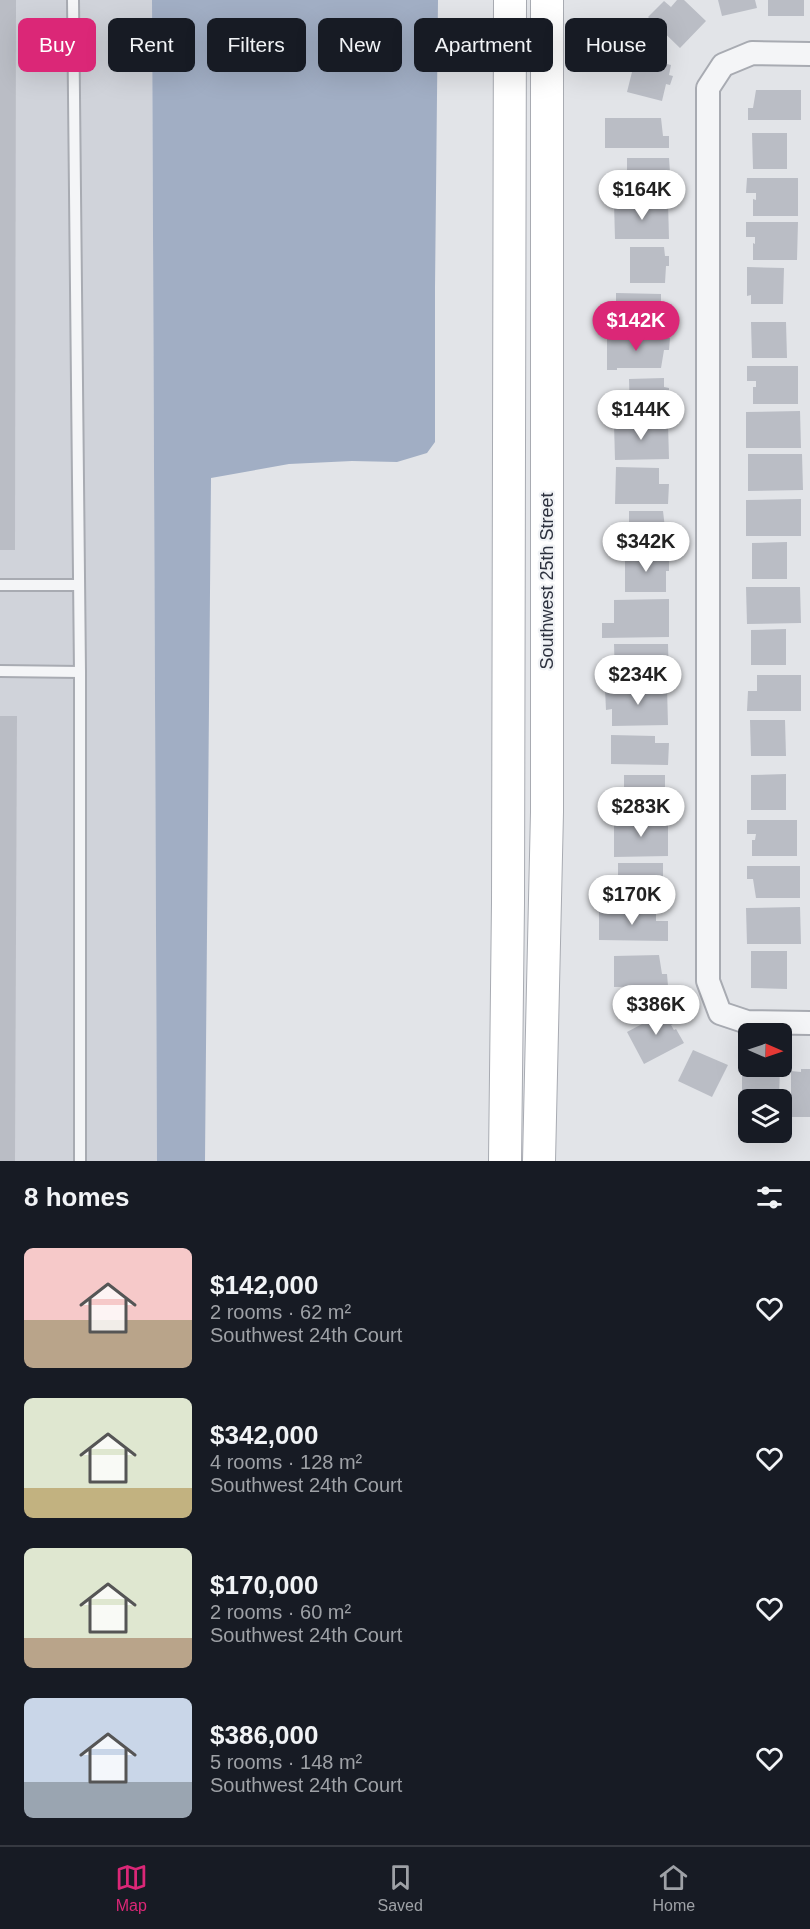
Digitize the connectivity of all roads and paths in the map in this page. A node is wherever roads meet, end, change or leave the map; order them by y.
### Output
1 (73, 0) edge
2 (510, 0) edge
3 (547, 0) edge
4 (810, 54) edge
5 (0, 585) edge
6 (79, 585) junction
7 (0, 671) edge
8 (80, 672) junction
9 (810, 1023) edge
10 (80, 1161) edge
11 (504, 1161) edge
12 (539, 1161) edge

1 - 6 lane
2 - 11 street
3 - 12 street, Southwest 25th Street
4 - 9 street
5 - 6 lane
6 - 8 lane
7 - 8 lane
8 - 10 lane

